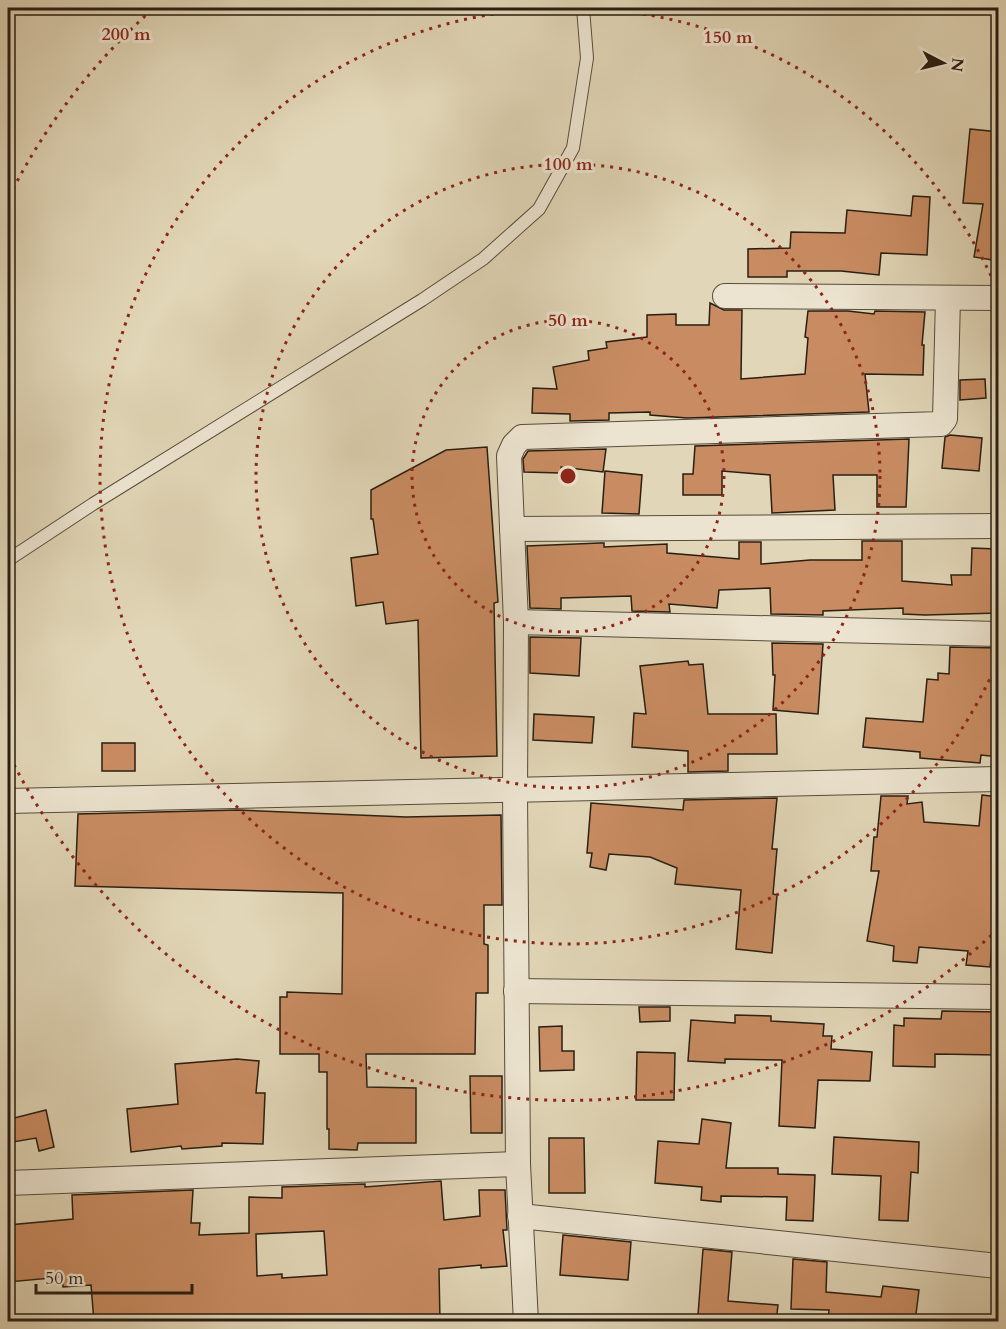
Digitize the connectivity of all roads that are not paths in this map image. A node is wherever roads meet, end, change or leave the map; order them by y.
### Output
1 (583, 8) edge
2 (725, 296) dead end
3 (948, 298) junction
4 (999, 298) edge
5 (999, 526) edge
6 (512, 529) junction
7 (8, 560) edge
8 (516, 622) junction
9 (999, 634) edge
10 (999, 779) edge
11 (515, 791) junction
12 (8, 801) edge
13 (516, 991) junction
14 (999, 997) edge
15 (518, 1164) junction
16 (8, 1182) edge
17 (520, 1216) junction
18 (999, 1266) edge
19 (526, 1322) edge

1 - 7 lane
2 - 3 street
3 - 4 street
3 - 6 street
5 - 6 street
6 - 8 street
8 - 9 street
8 - 11 street
10 - 11 street
11 - 12 street
11 - 13 street
13 - 14 street
13 - 15 street
15 - 16 street
15 - 17 street
17 - 18 street
17 - 19 street

